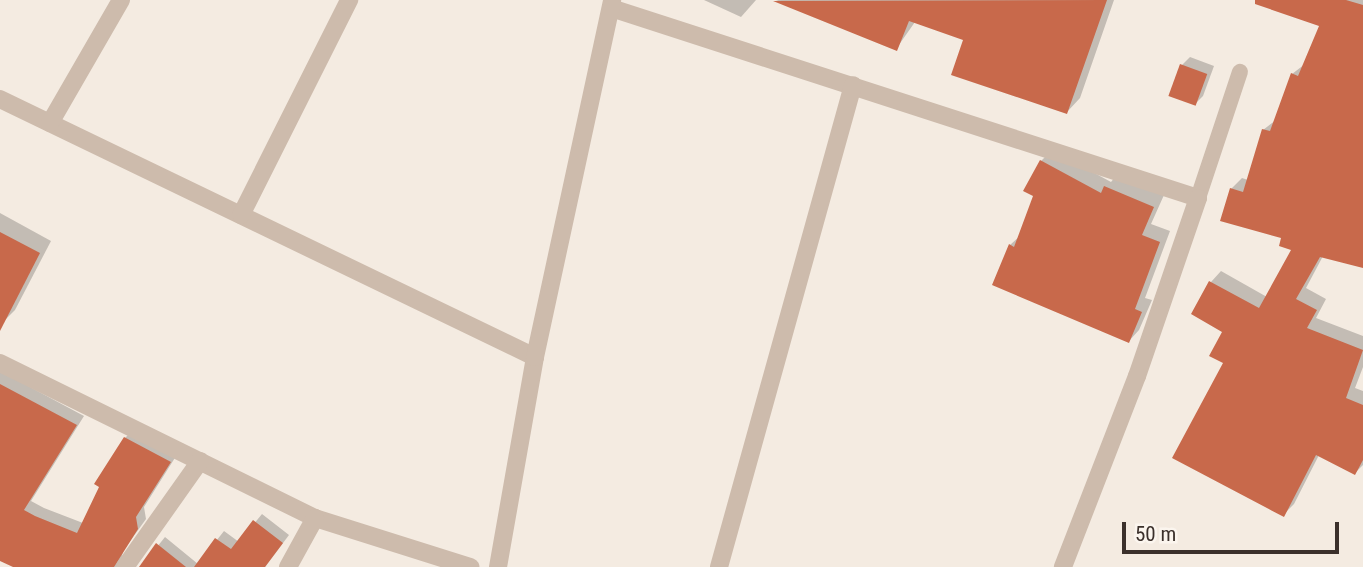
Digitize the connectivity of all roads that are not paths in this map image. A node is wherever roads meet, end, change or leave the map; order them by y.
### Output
1 (121, 0) edge
2 (349, 0) edge
3 (611, 4) edge
4 (1240, 72) dead end
5 (853, 85) junction
6 (0, 99) edge
7 (50, 123) junction
8 (1198, 198) junction
9 (241, 215) junction
10 (535, 357) junction
11 (0, 363) edge
12 (200, 461) junction
13 (315, 518) junction
14 (125, 567) edge
15 (288, 567) edge
16 (470, 567) edge
17 (499, 567) edge
18 (719, 567) edge
19 (1063, 567) edge

1 - 7 street
2 - 9 street
3 - 5 street
3 - 10 street
4 - 8 lane
5 - 8 street
5 - 18 street
6 - 7 street
7 - 9 street
8 - 19 street
9 - 10 street
10 - 17 street
11 - 12 street
12 - 13 street
12 - 14 street
13 - 15 street
13 - 16 street

